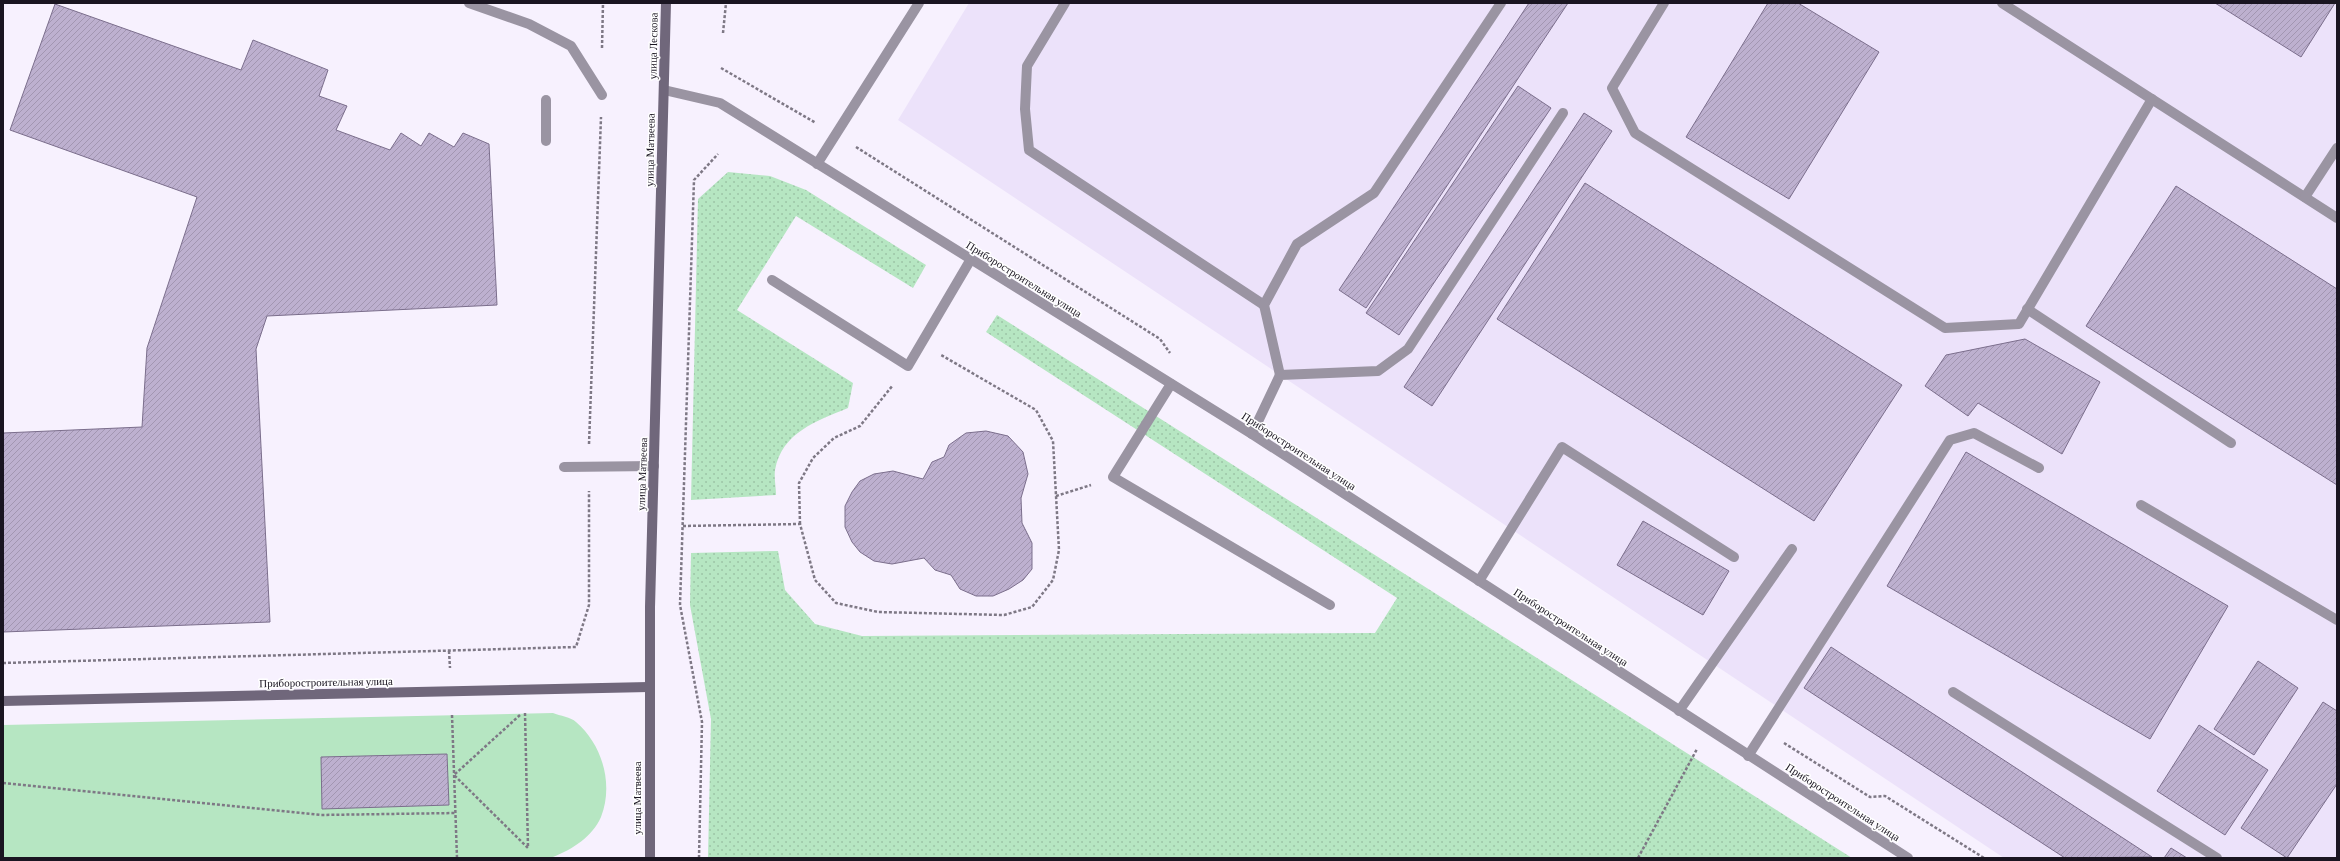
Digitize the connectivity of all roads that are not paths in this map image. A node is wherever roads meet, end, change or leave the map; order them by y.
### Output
1 (469, 3) edge
2 (666, 3) edge
3 (919, 3) edge
4 (1065, 3) edge
5 (1501, 3) edge
6 (1664, 3) edge
7 (2002, 3) edge
8 (664, 90) junction
9 (602, 95) road end
10 (2152, 99) junction
11 (546, 100) dead end
12 (1564, 112) dead end
13 (546, 141) dead end
14 (2337, 148) edge
15 (817, 164) junction
16 (2305, 197) junction
17 (2337, 218) edge
18 (971, 260) junction
19 (772, 280) dead end
20 (1264, 305) junction
21 (2027, 309) junction
22 (1280, 375) junction
23 (1171, 384) junction
24 (1252, 434) junction
25 (2231, 443) dead end
26 (654, 466) junction
27 (564, 467) dead end
28 (2040, 468) dead end
29 (2141, 505) dead end
30 (1792, 549) dead end
31 (1734, 556) dead end
32 (1479, 581) junction
33 (1330, 606) dead end
34 (2337, 620) edge
35 (649, 687) junction
36 (1953, 692) dead end
37 (3, 701) edge
38 (1679, 712) junction
39 (1748, 756) junction
40 (650, 858) edge
41 (1908, 858) edge
42 (2217, 858) edge

1 - 9 street
2 - 8 main road, улица Лескова
3 - 15 street
4 - 20 street
5 - 20 street
6 - 21 street
7 - 10 street
8 - 15 street, Приборостроительная улица
8 - 26 main road, улица Матвеева
10 - 16 street
10 - 21 street
11 - 13 street
12 - 22 street
14 - 16 street
15 - 18 street, Приборостроительная улица
16 - 17 street
18 - 19 street
18 - 23 street, Приборостроительная улица
20 - 22 street
21 - 25 street
22 - 24 street
23 - 24 street, Приборостроительная улица
23 - 33 street
24 - 32 street, Приборостроительная улица
26 - 27 street
26 - 35 main road, улица Матвеева
28 - 39 street
29 - 34 street
30 - 38 street
31 - 32 street
32 - 38 street, Приборостроительная улица
35 - 37 main road, Приборостроительная улица
35 - 40 main road, улица Матвеева
36 - 42 street
38 - 39 street, Приборостроительная улица
39 - 41 street, Приборостроительная улица

